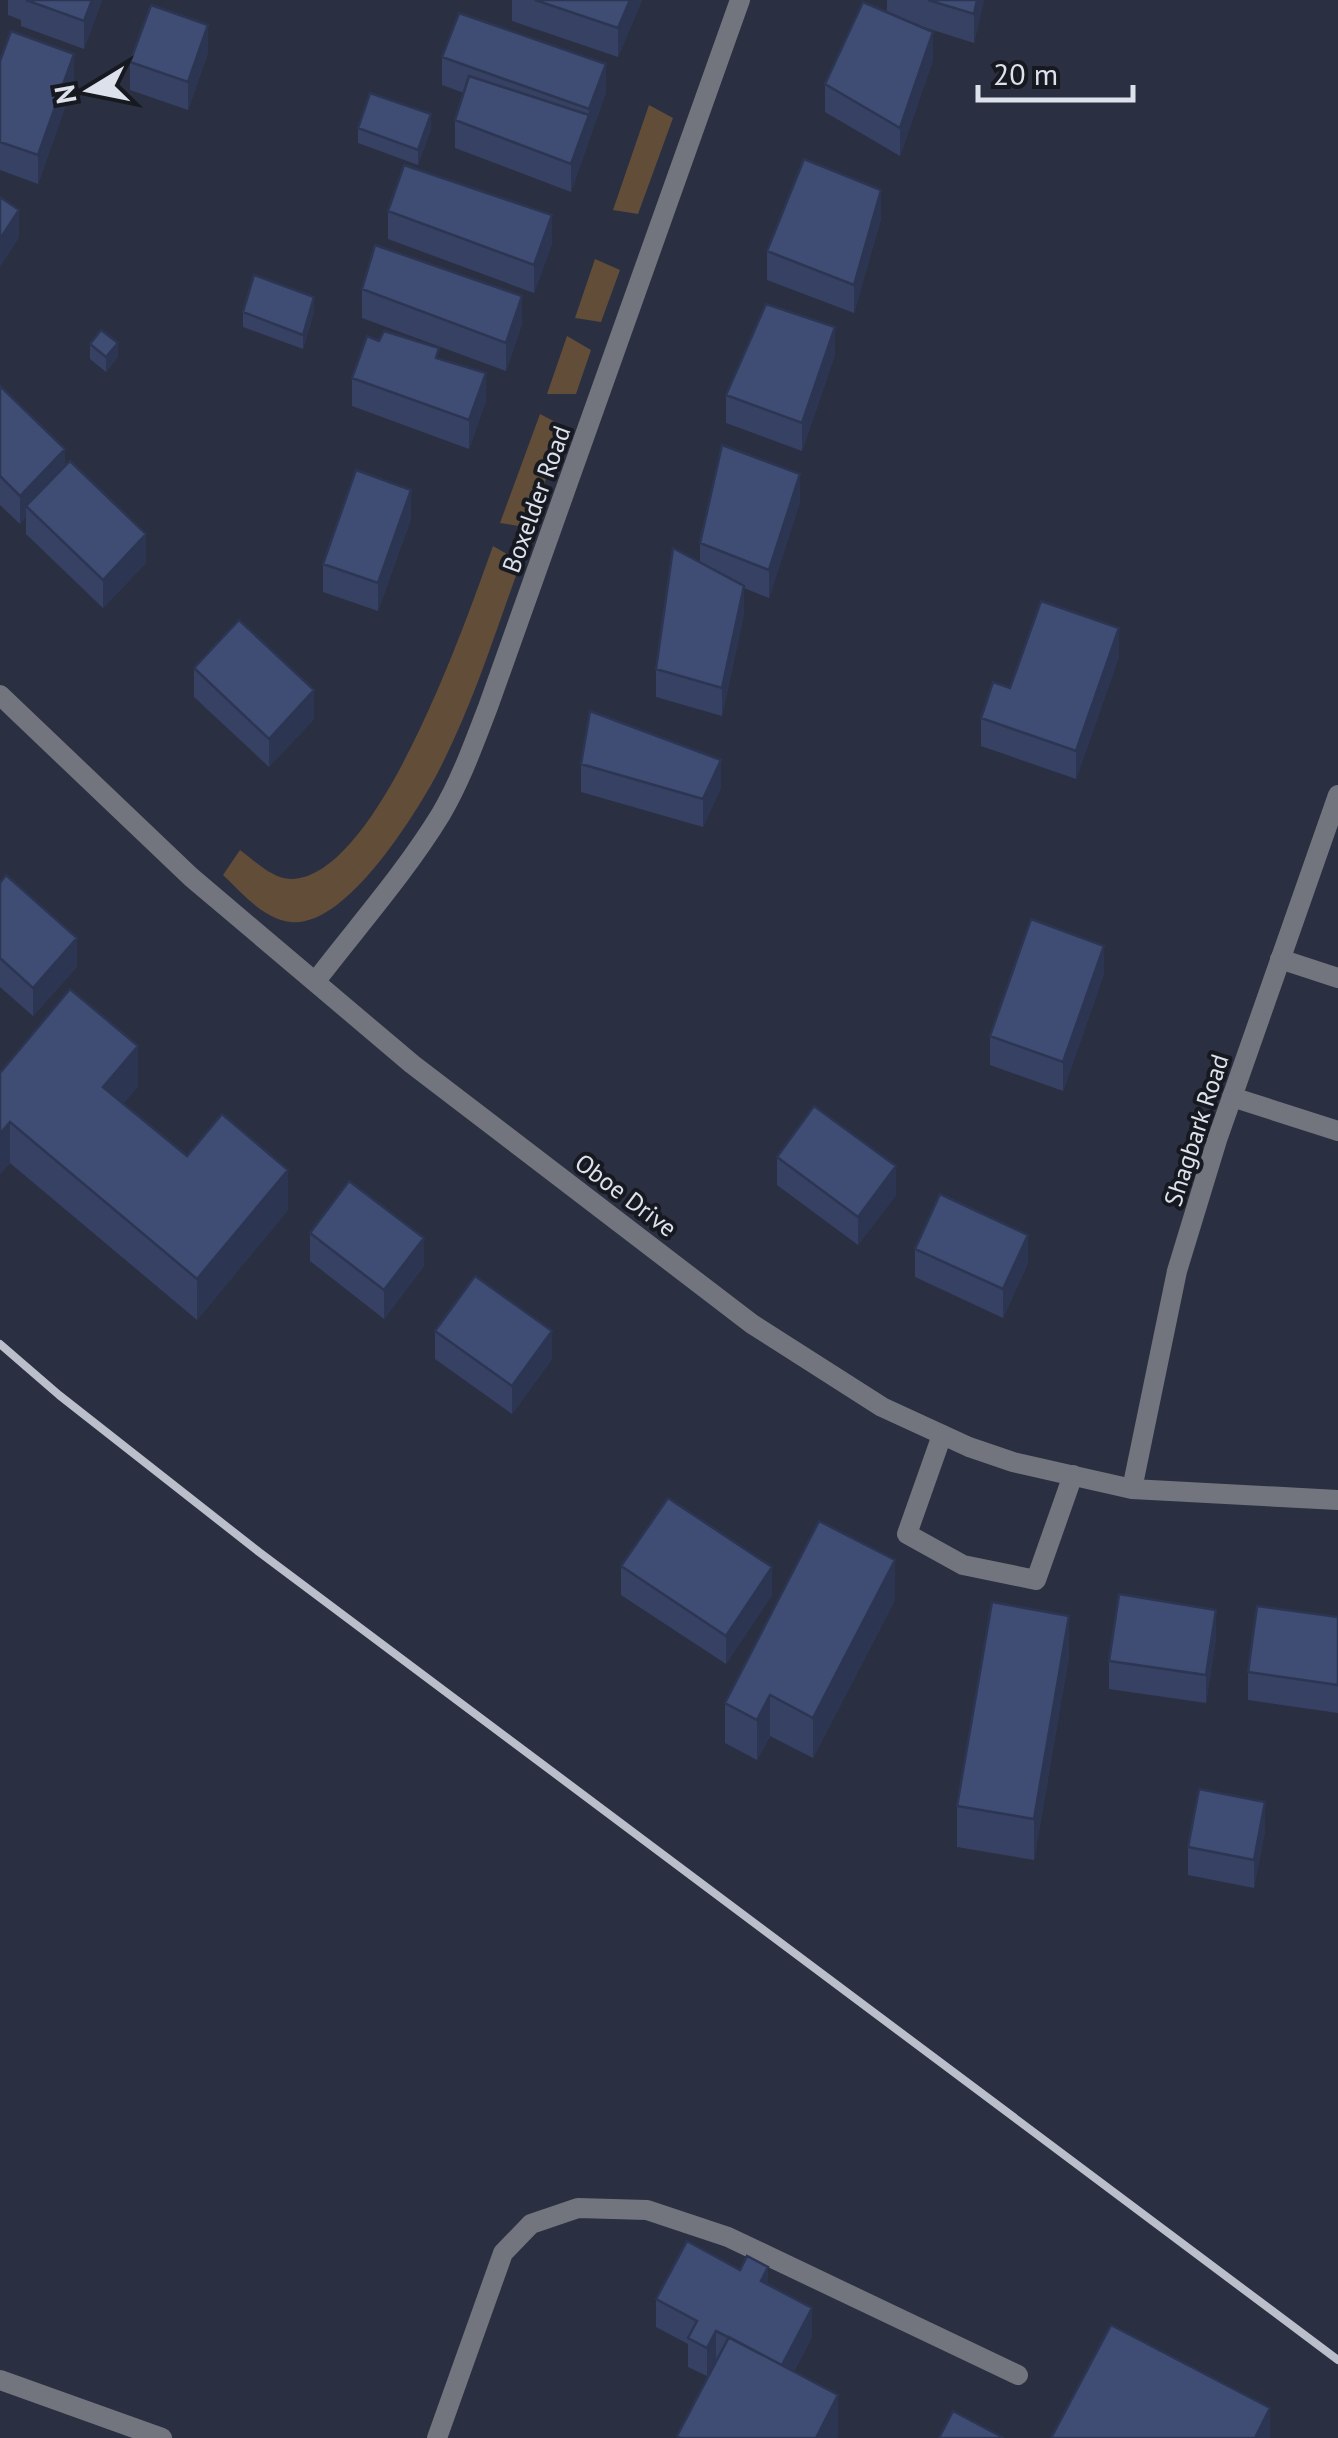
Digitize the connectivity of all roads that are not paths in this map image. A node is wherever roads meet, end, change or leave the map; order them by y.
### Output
1 (740, 0) edge
2 (0, 695) edge
3 (1338, 794) edge
4 (1280, 958) junction
5 (1338, 978) edge
6 (315, 982) junction
7 (1232, 1097) junction
8 (1338, 1132) edge
9 (942, 1435) junction
10 (1074, 1475) junction
11 (1132, 1489) junction
12 (1338, 1500) edge
13 (1018, 2375) dead end
14 (0, 2380) edge
15 (162, 2438) edge
16 (437, 2438) edge

1 - 6 street, Boxelder Road
2 - 6 street, Oboe Drive
3 - 4 street, Shagbark Road
4 - 5 street
4 - 7 street, Shagbark Road
6 - 9 street, Oboe Drive
7 - 8 street
7 - 11 street, Shagbark Road
9 - 10 street, Oboe Drive
9 - 10 street
10 - 11 street, Oboe Drive
11 - 12 street, Oboe Drive
13 - 16 street
14 - 15 street

